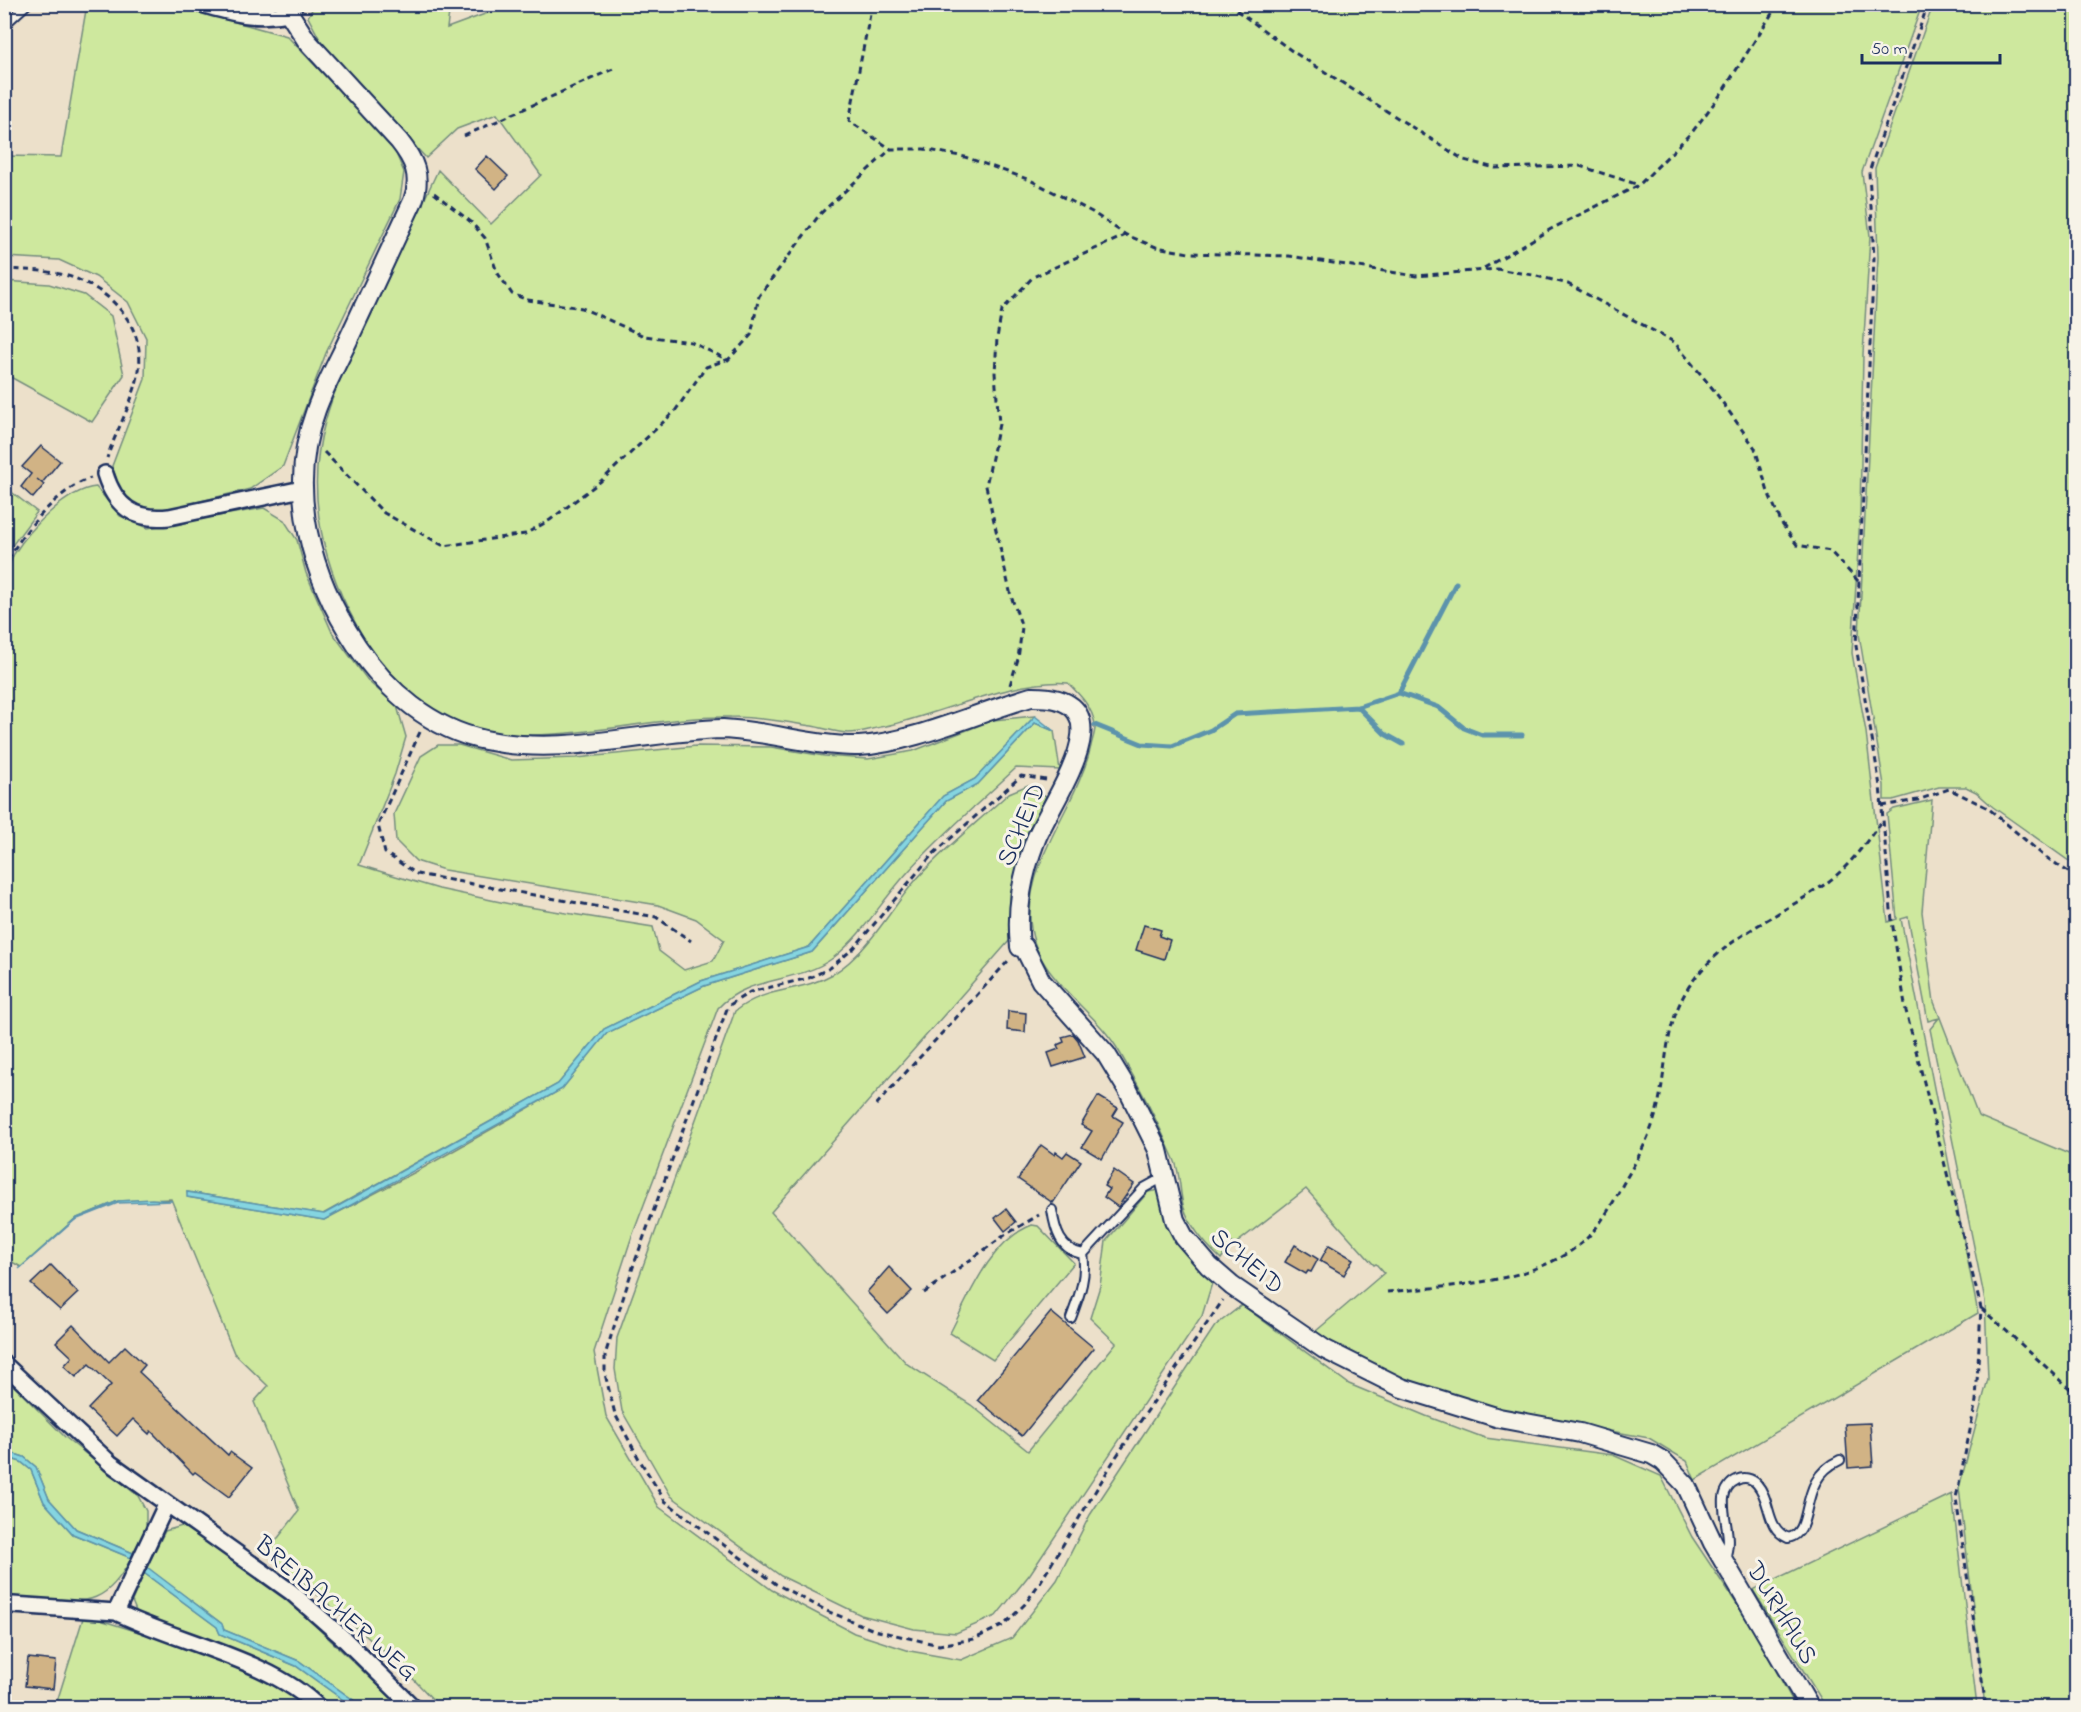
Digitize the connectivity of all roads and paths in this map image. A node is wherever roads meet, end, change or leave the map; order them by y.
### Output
1 (27, 4) edge
2 (201, 4) edge
3 (872, 4) edge
4 (1228, 4) edge
5 (1778, 4) edge
6 (1928, 4) edge
7 (292, 9) edge
8 (4, 25) edge
9 (613, 69) dead end
10 (464, 136) dead end
11 (891, 149) junction
12 (418, 181) junction
13 (1639, 186) junction
14 (1126, 235) junction
15 (4, 269) edge
16 (1482, 269) junction
17 (728, 360) junction
18 (307, 440) junction
19 (105, 474) junction
20 (302, 489) junction
21 (4, 569) edge
22 (1859, 582) junction
23 (1010, 687) dead end
24 (426, 716) junction
25 (1065, 784) junction
26 (1882, 806) junction
27 (1883, 819) junction
28 (2076, 877) edge
29 (691, 941) dead end
30 (1024, 947) junction
31 (876, 1105) dead end
32 (1164, 1177) junction
33 (1052, 1210) joint
34 (1083, 1254) junction
35 (1232, 1286) junction
36 (1387, 1292) dead end
37 (924, 1293) dead end
38 (1981, 1308) junction
39 (1071, 1318) dead end
40 (4, 1364) edge
41 (2076, 1394) edge
42 (1840, 1460) dead end
43 (166, 1505) junction
44 (1713, 1543) joint
45 (1723, 1562) junction
46 (9, 1604) edge
47 (116, 1612) junction
48 (319, 1707) edge
49 (414, 1707) edge
50 (1810, 1707) edge
51 (1986, 1707) edge

1 - 8 lane
2 - 7 street
3 - 11 path
4 - 13 path
5 - 13 path
6 - 22 path
7 - 12 street
9 - 10 path
11 - 14 path
11 - 17 path
12 - 17 path
12 - 18 street
13 - 16 path
14 - 16 path
14 - 23 path
15 - 19 path
16 - 22 path
17 - 18 path
18 - 20 street
19 - 20 street
19 - 21 path
20 - 24 street
22 - 26 path
24 - 25 street, SCHEID
24 - 29 path
25 - 30 street, SCHEID
25 - 35 path
26 - 27 path
26 - 28 path
27 - 36 path
27 - 38 path
30 - 31 path
30 - 32 street, SCHEID
32 - 34 lane
32 - 35 street, SCHEID
33 - 34 lane
33 - 37 path
34 - 39 lane
35 - 44 street, SCHEID
38 - 41 path
38 - 51 path
40 - 43 street, BREIBACHER WEG
42 - 45 lane
43 - 47 street
43 - 49 street, BREIBACHER WEG
44 - 45 street, DURHAUS
45 - 50 street, DURHAUS
46 - 47 street
47 - 48 street

